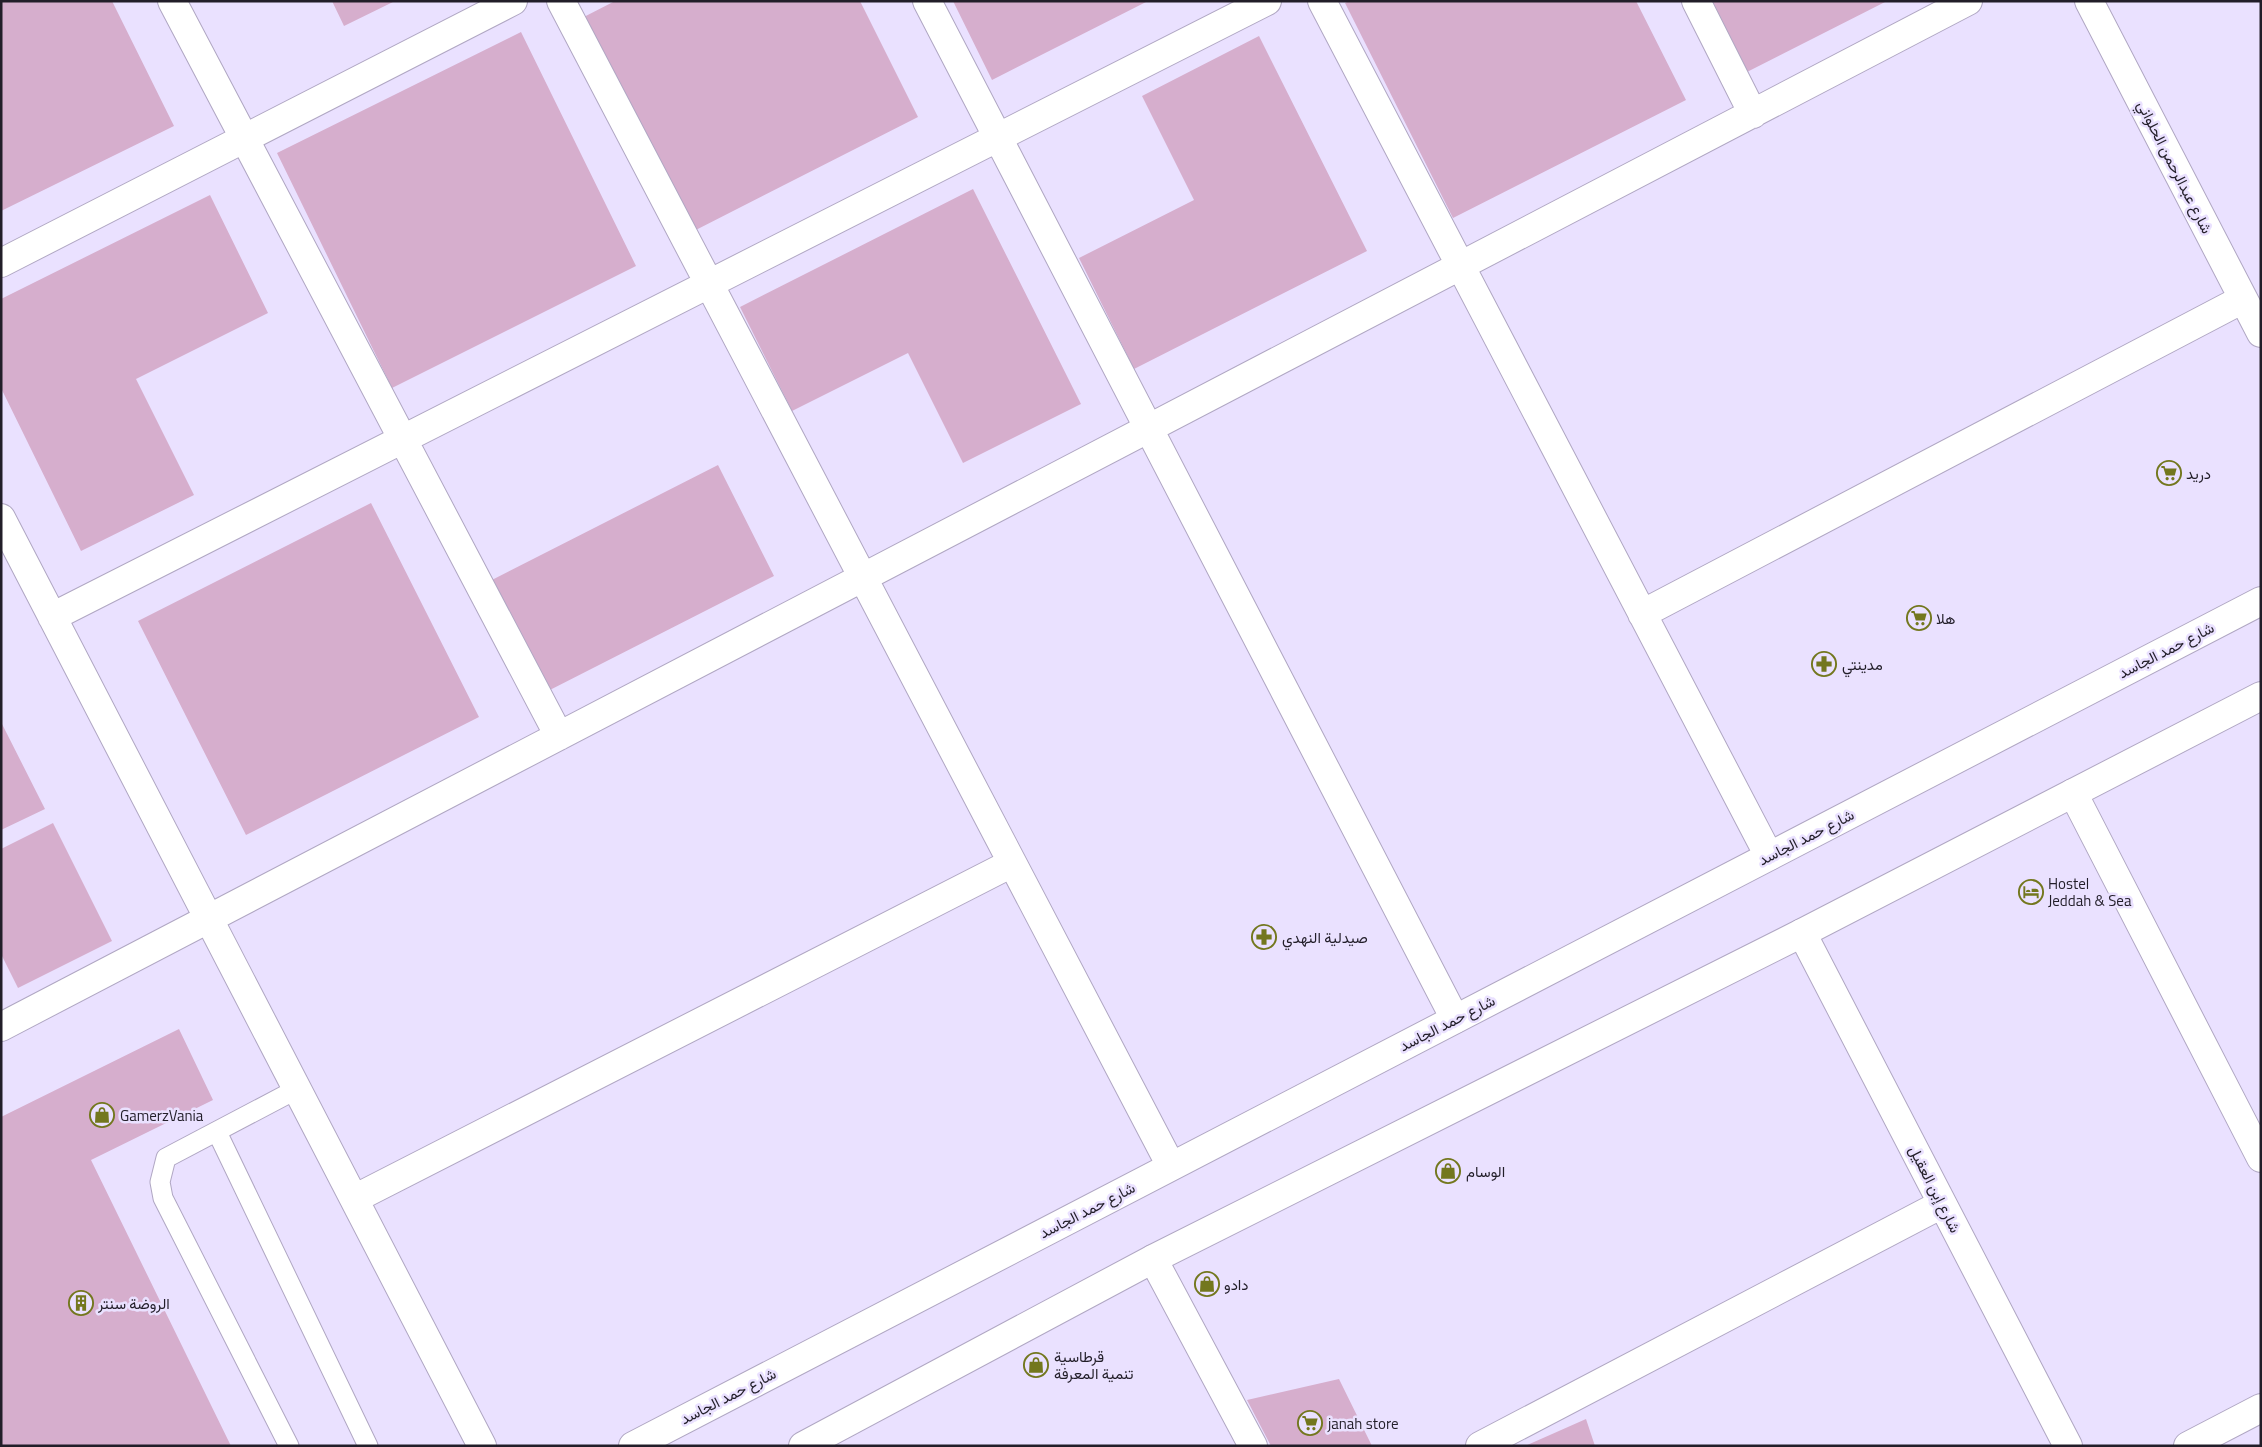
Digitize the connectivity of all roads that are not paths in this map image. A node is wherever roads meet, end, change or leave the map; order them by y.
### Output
1 (172, 1) edge
2 (513, 1) edge
3 (561, 1) edge
4 (927, 1) edge
5 (1267, 1) edge
6 (1322, 1) edge
7 (1696, 1) edge
8 (1968, 1) edge
9 (2089, 1) edge
10 (1753, 114) junction
11 (998, 138) junction
12 (244, 139) junction
13 (1, 263) edge
14 (1461, 266) junction
15 (709, 284) junction
16 (2243, 299) junction
17 (2261, 333) edge
18 (1149, 429) junction
19 (403, 439) junction
20 (1, 518) edge
21 (863, 578) junction
22 (2261, 600) edge
23 (1642, 614) junction
24 (52, 617) junction
25 (2261, 696) edge
26 (559, 736) junction
27 (2073, 793) junction
28 (1769, 856) junction
29 (1012, 863) junction
30 (209, 919) junction
31 (1802, 933) junction
32 (1455, 1019) junction
33 (1, 1027) edge
34 (297, 1089) junction
35 (217, 1132) junction
36 (2261, 1158) edge
37 (1171, 1166) junction
38 (354, 1198) junction
39 (1942, 1204) junction
40 (1153, 1259) junction
41 (2261, 1408) edge
42 (290, 1446) edge
43 (368, 1446) edge
44 (482, 1446) edge
45 (633, 1446) edge
46 (803, 1446) edge
47 (1253, 1446) edge
48 (1480, 1446) edge
49 (2068, 1446) edge
50 (2188, 1446) edge

1 - 12 street
2 - 12 street
3 - 15 street
4 - 11 street
5 - 11 street
6 - 14 street
7 - 10 street
8 - 10 street
9 - 16 street, شارع عبدالرحمن الحلواني
10 - 14 street
11 - 15 street
11 - 18 street
12 - 13 street
12 - 19 street
14 - 18 street
14 - 23 street
15 - 19 street
15 - 21 street
16 - 17 street, شارع عبدالرحمن الحلواني
16 - 23 street
18 - 21 street
18 - 32 street
19 - 24 street
19 - 26 street
20 - 24 street
21 - 26 street
21 - 29 street
22 - 28 street, شارع حمد الجاسد
23 - 28 street
24 - 30 street
25 - 27 street
26 - 30 street
27 - 31 street
27 - 36 street
28 - 32 street, شارع حمد الجاسد
29 - 37 street
29 - 38 street
30 - 33 street
30 - 34 street
31 - 39 street, شارع إبن العقيل
31 - 40 street
32 - 37 street, شارع حمد الجاسد
34 - 35 lane
34 - 38 street
35 - 42 lane
35 - 43 lane
37 - 45 street, شارع حمد الجاسد
38 - 44 street
39 - 48 street
39 - 49 street, شارع إبن العقيل
40 - 46 street
40 - 47 street
41 - 50 street

